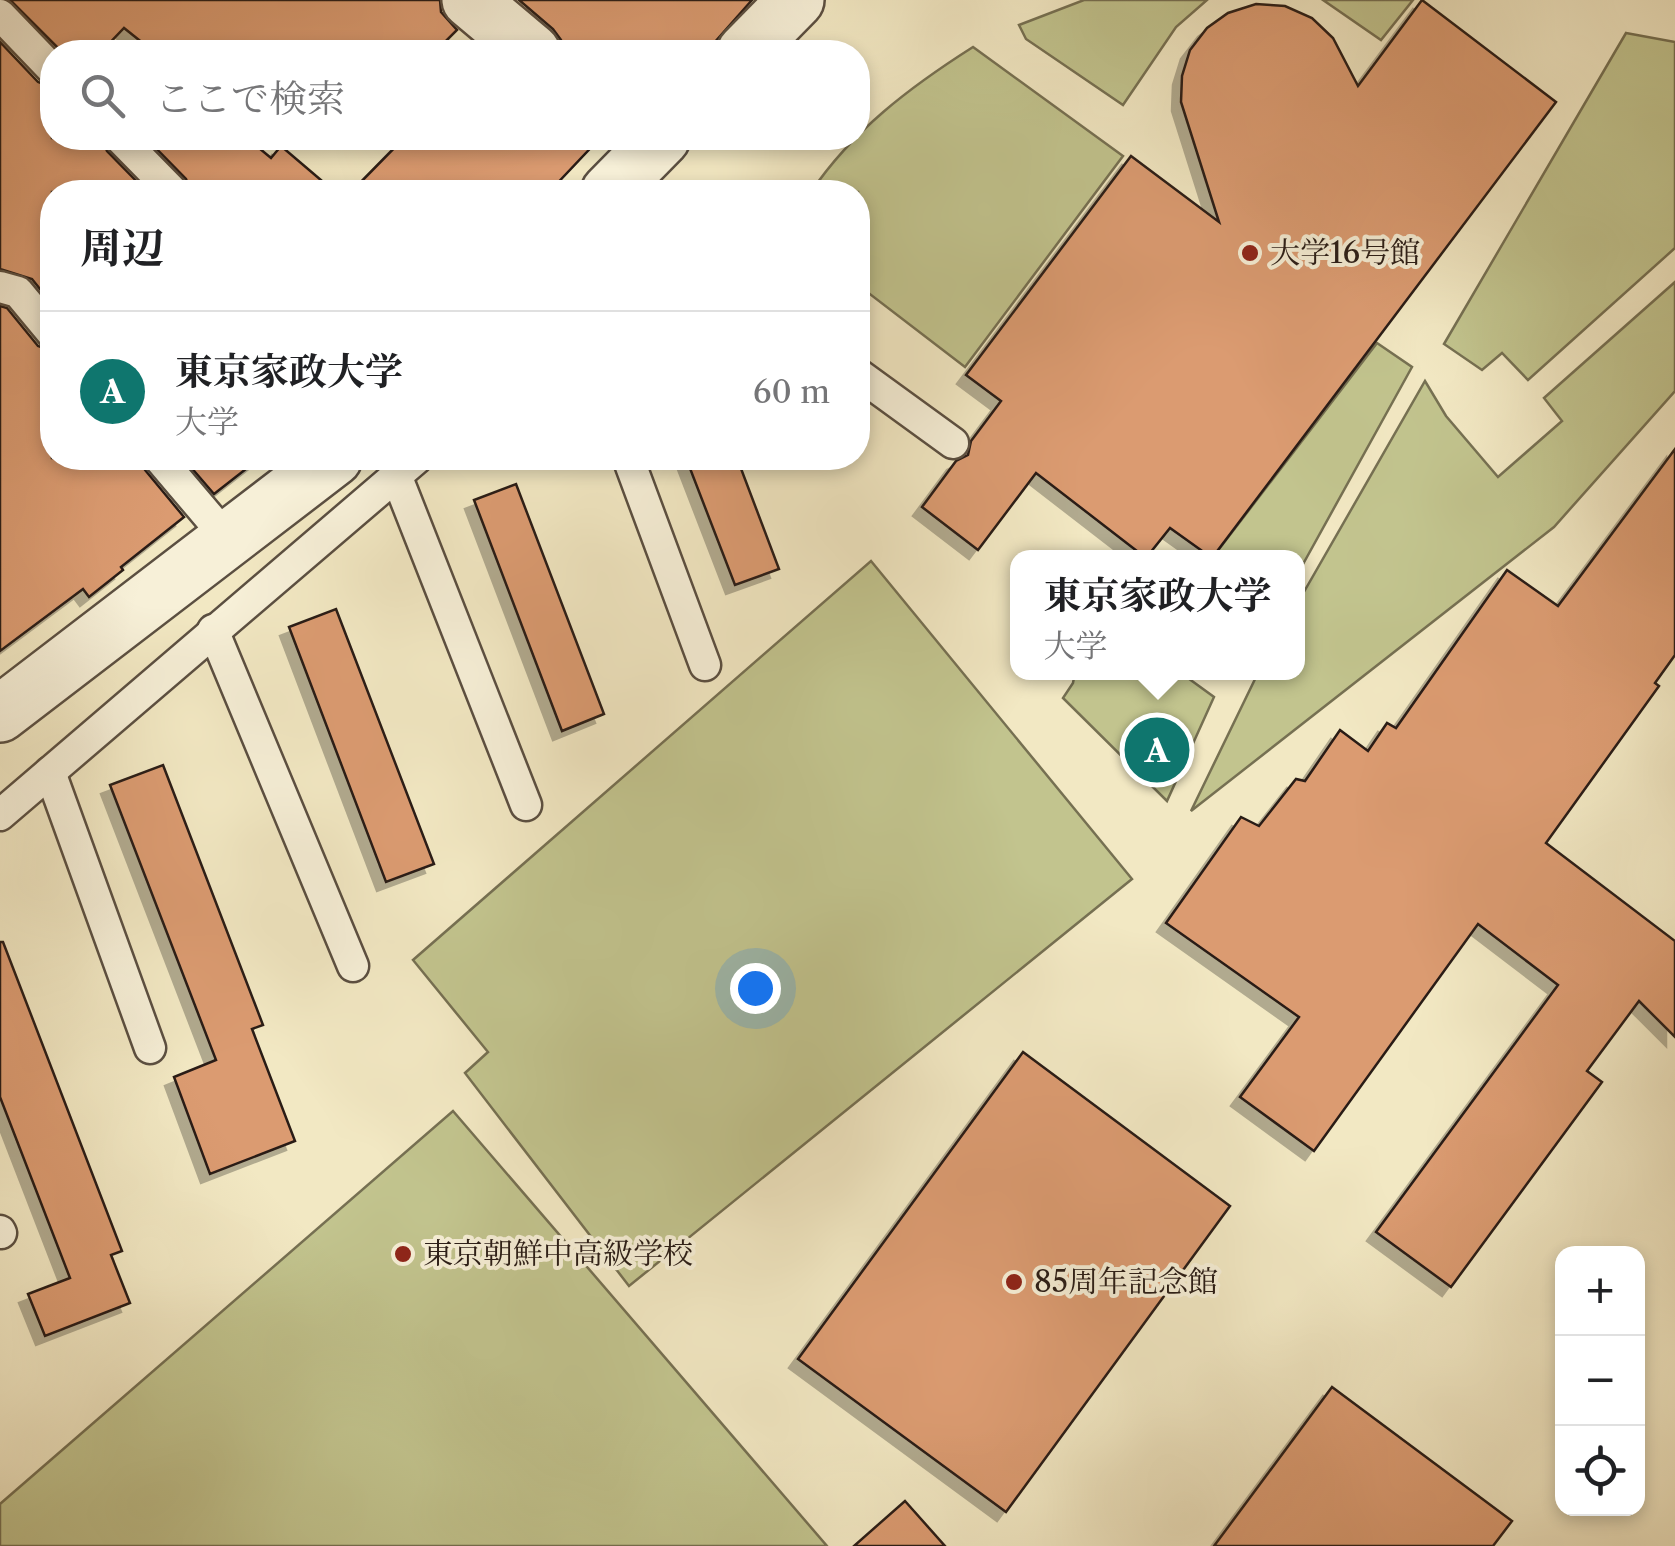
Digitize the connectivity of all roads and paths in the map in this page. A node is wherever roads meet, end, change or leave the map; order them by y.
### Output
1 (470, 0) edge
2 (796, 0) edge
3 (0, 15) edge
4 (518, 40) edge
5 (757, 40) edge
6 (40, 57) edge
7 (132, 150) edge
8 (643, 150) edge
9 (162, 180) edge
10 (620, 180) edge
11 (0, 287) edge
12 (40, 319) edge
13 (870, 383) edge
14 (953, 443) dead end
15 (168, 470) edge
16 (318, 470) edge
17 (402, 470) edge
18 (408, 470) edge
19 (632, 470) edge
20 (226, 537) junction
21 (213, 630) junction
22 (705, 665) dead end
23 (4, 702) edge
24 (50, 772) junction
25 (526, 805) dead end
26 (0, 815) edge
27 (353, 966) dead end
28 (150, 1048) dead end

1 - 4 street
2 - 5 street
3 - 6 lane
7 - 9 lane
8 - 10 street
11 - 12 lane
13 - 14 lane
15 - 20 lane
16 - 20 street
17 - 21 lane
18 - 25 lane
19 - 22 lane
20 - 23 street
21 - 24 lane
21 - 27 lane
24 - 26 lane
24 - 28 lane

